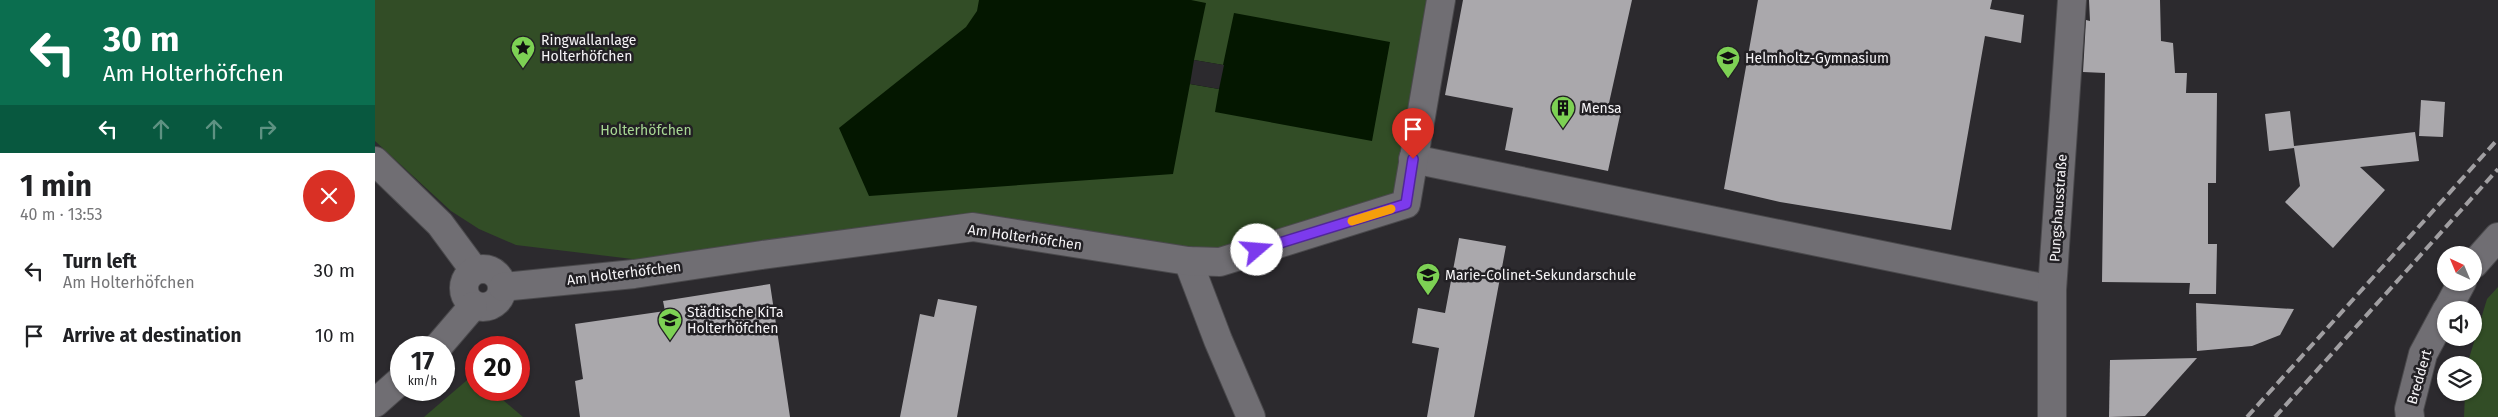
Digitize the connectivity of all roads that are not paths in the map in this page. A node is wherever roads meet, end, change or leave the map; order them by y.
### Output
1 (1441, 0) edge
2 (2072, 0) edge
3 (1413, 159) junction
4 (375, 161) edge
5 (2498, 237) edge
6 (2483, 254) edge
7 (1188, 261) junction
8 (474, 270) junction
9 (503, 287) junction
10 (2053, 290) junction
11 (473, 306) junction
12 (2437, 329) edge
13 (447, 336) edge
14 (390, 390) edge
15 (375, 404) edge
16 (1251, 417) edge
17 (2052, 417) edge
18 (2410, 417) edge

1 - 3 street
2 - 10 street, Pungshausstraße
3 - 7 street, Am Holterhöfchen
3 - 10 street
4 - 8 street
5 - 6 street
7 - 9 street, Am Holterhöfchen
7 - 16 street
8 - 9 street
8 - 11 street
9 - 11 street
10 - 17 street, Pungshausstraße
11 - 13 street
12 - 18 street, Breddert
14 - 15 street

